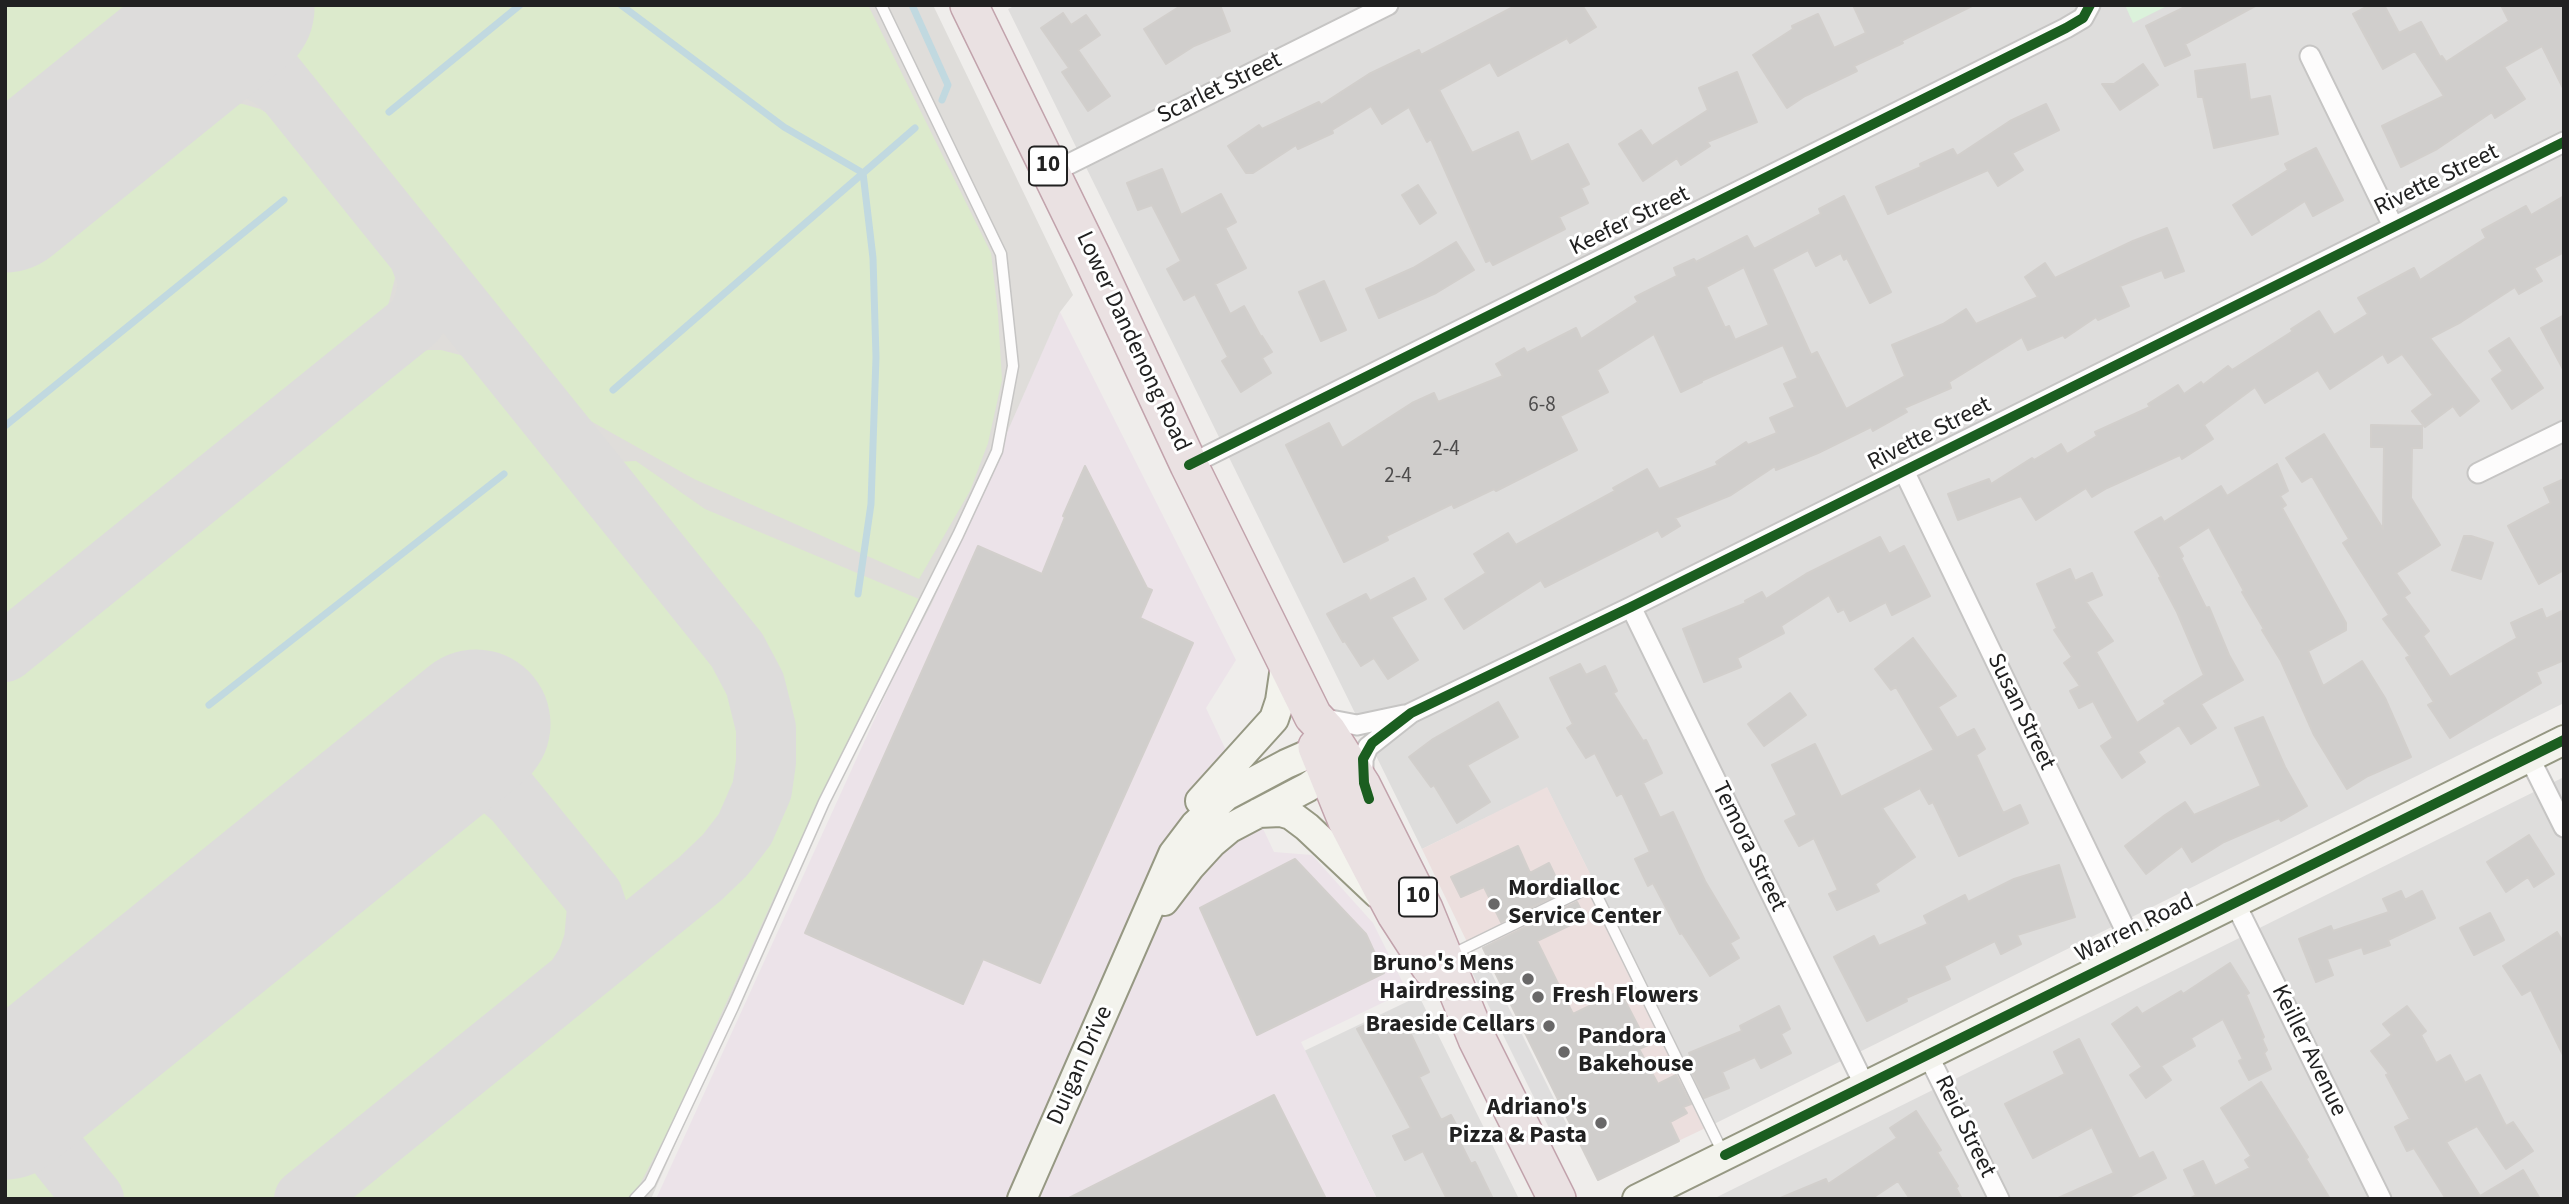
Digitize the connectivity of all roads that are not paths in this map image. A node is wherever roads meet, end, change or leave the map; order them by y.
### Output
1 (881, 5) edge
2 (968, 5) edge
3 (1388, 5) edge
4 (2089, 9) edge
5 (2310, 56) dead end
6 (2564, 142) edge
7 (1051, 173) junction
8 (2393, 226) junction
9 (2564, 431) edge
10 (1189, 465) junction
11 (1904, 471) junction
12 (2478, 473) dead end
13 (1631, 607) junction
14 (1286, 660) junction
15 (1411, 713) junction
16 (2564, 740) edge
17 (1327, 749) junction
18 (2529, 757) junction
19 (1369, 799) junction
20 (1258, 813) junction
21 (2564, 827) edge
22 (1173, 854) junction
23 (2235, 903) junction
24 (1392, 908) junction
25 (1139, 934) junction
26 (2136, 952) junction
27 (1445, 958) junction
28 (1477, 1040) junction
29 (1928, 1055) junction
30 (1865, 1086) junction
31 (1725, 1155) junction
32 (635, 1199) edge
33 (1022, 1199) edge
34 (1557, 1199) edge
35 (1637, 1199) edge
36 (1999, 1199) edge
37 (2381, 1199) edge

1 - 32 lane
2 - 7 highway, Lower Dandenong Road / 10
3 - 7 street, Scarlet Street
4 - 10 street, Keefer Street
5 - 8 street
6 - 8 street, Rivette Street
7 - 10 highway, Lower Dandenong Road / 10
8 - 11 street, Rivette Street
9 - 12 street
10 - 14 highway, Lower Dandenong Road / 10
11 - 13 street, Rivette Street
11 - 26 street, Susan Street
13 - 15 street, Rivette Street
13 - 30 street, Temora Street
14 - 17 highway, Lower Dandenong Road / 10
14 - 22 main road
15 - 17 street, Rivette Street
15 - 19 street, Rivette Street
16 - 18 main road, Warren Road
17 - 19 highway, Lower Dandenong Road / 10
17 - 20 main road, Duigan Drive
17 - 22 main road, Duigan Drive
17 - 24 highway, Lower Dandenong Road / 10
18 - 21 street
18 - 23 main road, Warren Road
19 - 27 highway, Lower Dandenong Road / 10
20 - 24 main road
20 - 25 main road, Duigan Drive
22 - 25 main road, Duigan Drive
23 - 26 main road, Warren Road
23 - 37 street, Keiller Avenue
24 - 28 highway, Lower Dandenong Road / 10
25 - 33 main road, Duigan Drive
26 - 29 main road, Warren Road
27 - 28 highway, Lower Dandenong Road / 10
27 - 31 lane
28 - 34 highway, Lower Dandenong Road / 10
29 - 30 main road, Warren Road
29 - 36 street, Reid Street
30 - 31 main road, Warren Road
31 - 35 main road, Warren Road

